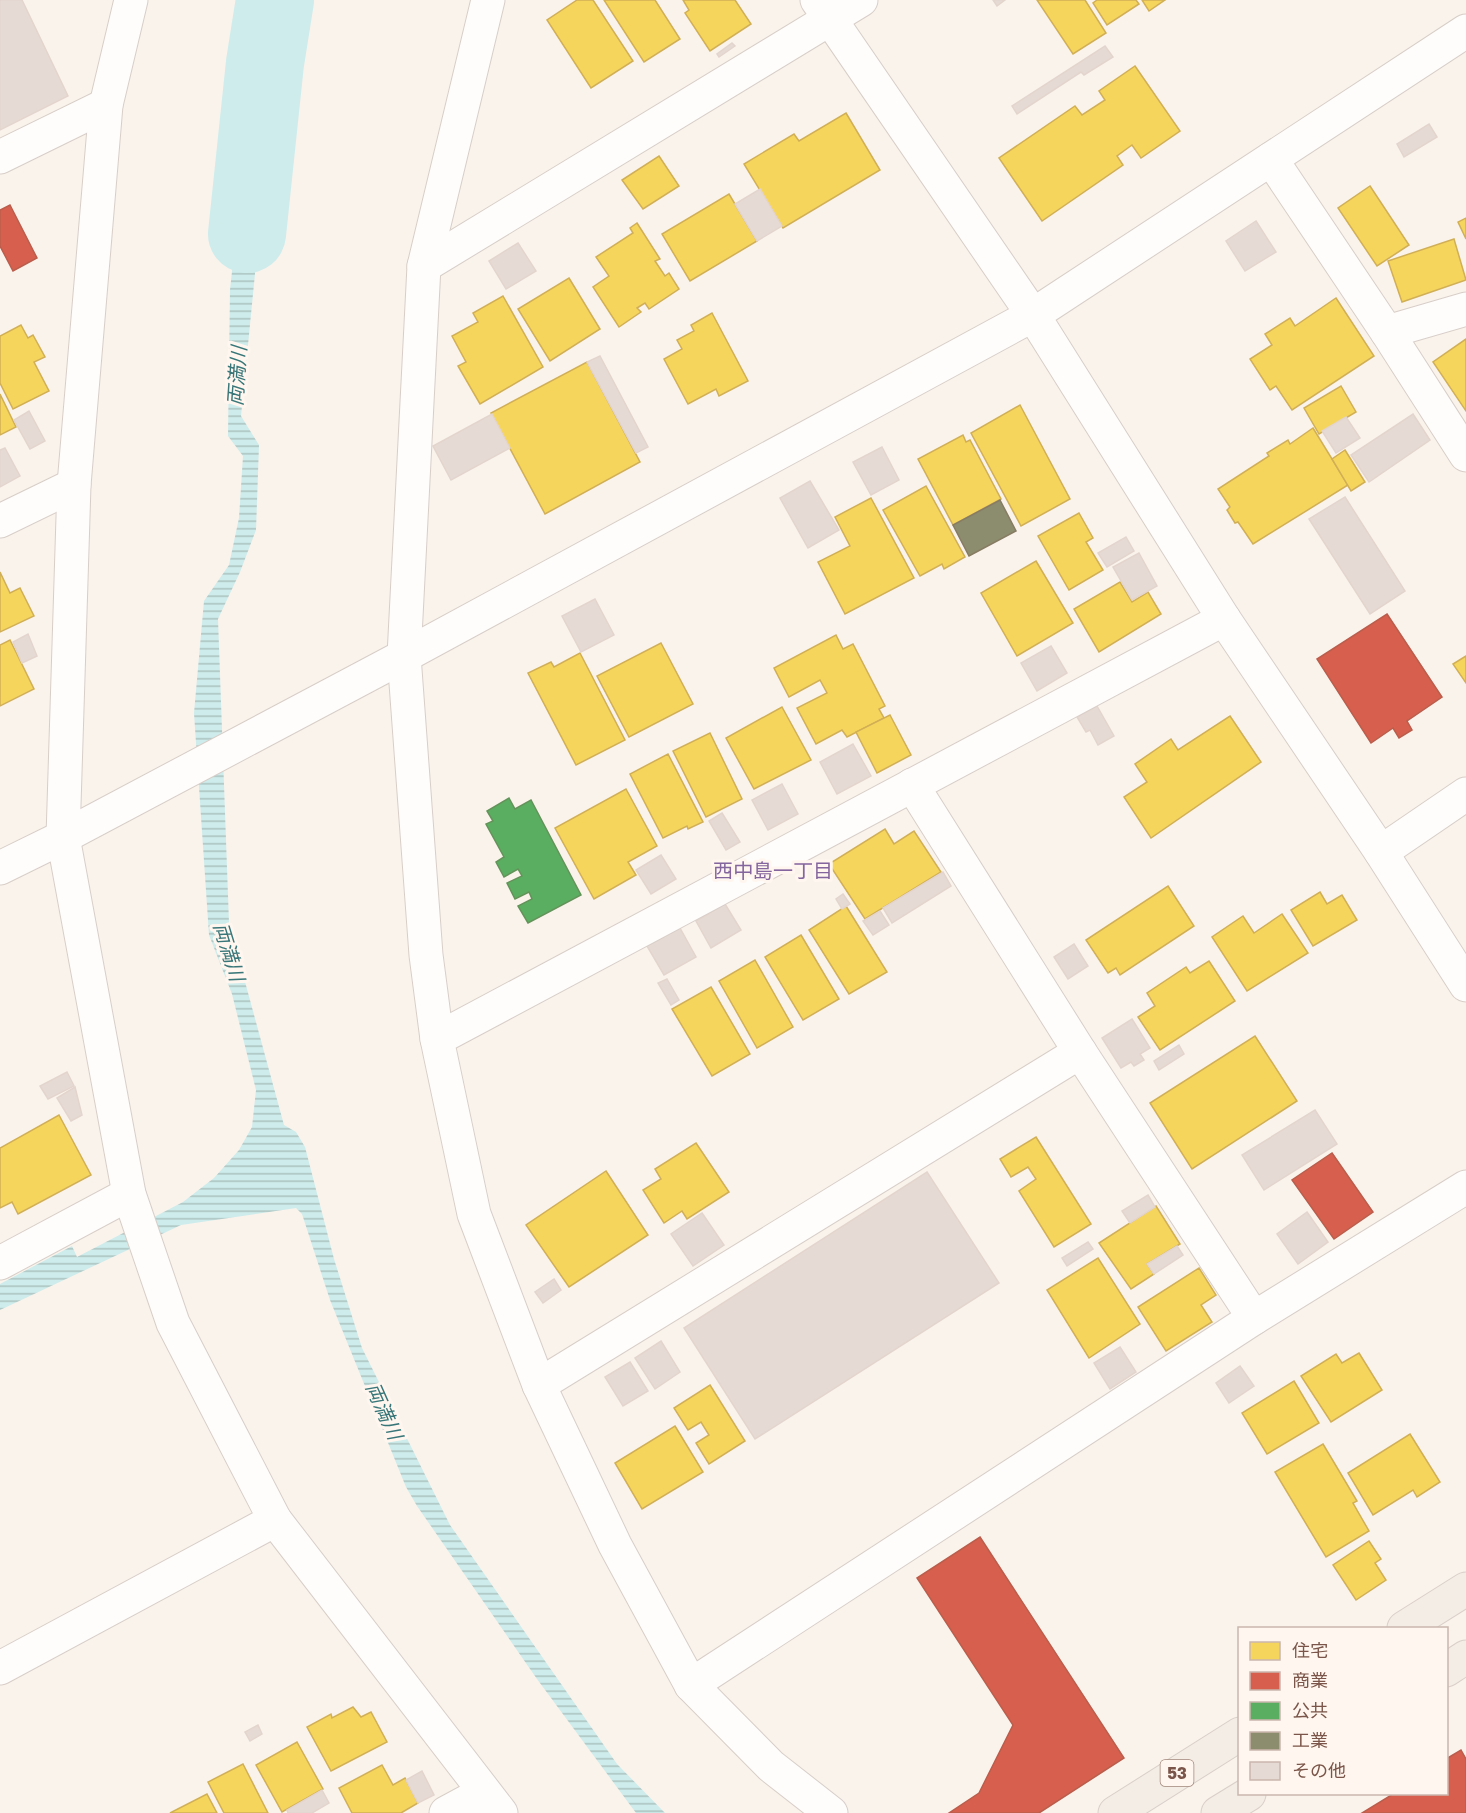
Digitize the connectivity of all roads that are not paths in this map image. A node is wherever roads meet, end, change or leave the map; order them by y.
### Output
1 (130, 0) edge
2 (488, 0) edge
3 (861, 0) edge
4 (824, 10) edge
5 (1466, 31) edge
6 (106, 105) junction
7 (0, 157) edge
8 (1271, 159) junction
9 (424, 266) junction
10 (1466, 309) edge
11 (1033, 315) junction
12 (1387, 332) junction
13 (1466, 456) edge
14 (74, 485) junction
15 (0, 521) edge
16 (1224, 619) junction
17 (404, 656) junction
18 (912, 785) junction
19 (1466, 794) edge
20 (63, 837) junction
21 (1382, 852) junction
22 (0, 868) edge
23 (1466, 985) edge
24 (437, 1039) junction
25 (1080, 1052) junction
26 (1466, 1187) edge
27 (129, 1194) junction
28 (0, 1263) edge
29 (1254, 1318) junction
30 (539, 1384) junction
31 (275, 1520) junction
32 (1466, 1589) edge
33 (1407, 1627) edge
34 (1466, 1657) edge
35 (0, 1668) edge
36 (1448, 1669) edge
37 (691, 1684) junction
38 (1238, 1735) edge
39 (1247, 1795) edge
40 (492, 1803) edge
41 (446, 1813) edge
42 (831, 1813) edge
43 (1115, 1813) edge
44 (1218, 1813) edge

1 - 6 street
2 - 9 street
3 - 4 street
4 - 9 street
4 - 11 street
5 - 8 street
6 - 7 street
6 - 14 street
8 - 11 street
8 - 12 street
9 - 17 street
10 - 12 street
11 - 16 street
11 - 17 street
12 - 13 street
14 - 15 street
14 - 20 street
16 - 18 street
16 - 21 street
17 - 20 street
17 - 24 street
18 - 24 street
18 - 25 street
19 - 21 street
20 - 22 street
20 - 27 street
21 - 23 street
24 - 30 street
25 - 29 street
25 - 30 street
26 - 29 street
27 - 28 street
27 - 31 street
29 - 37 street
30 - 37 street
31 - 35 street
31 - 40 street
32 - 33 main road
34 - 36 main road
37 - 42 street
38 - 43 main road, 53
39 - 44 main road
40 - 41 street

